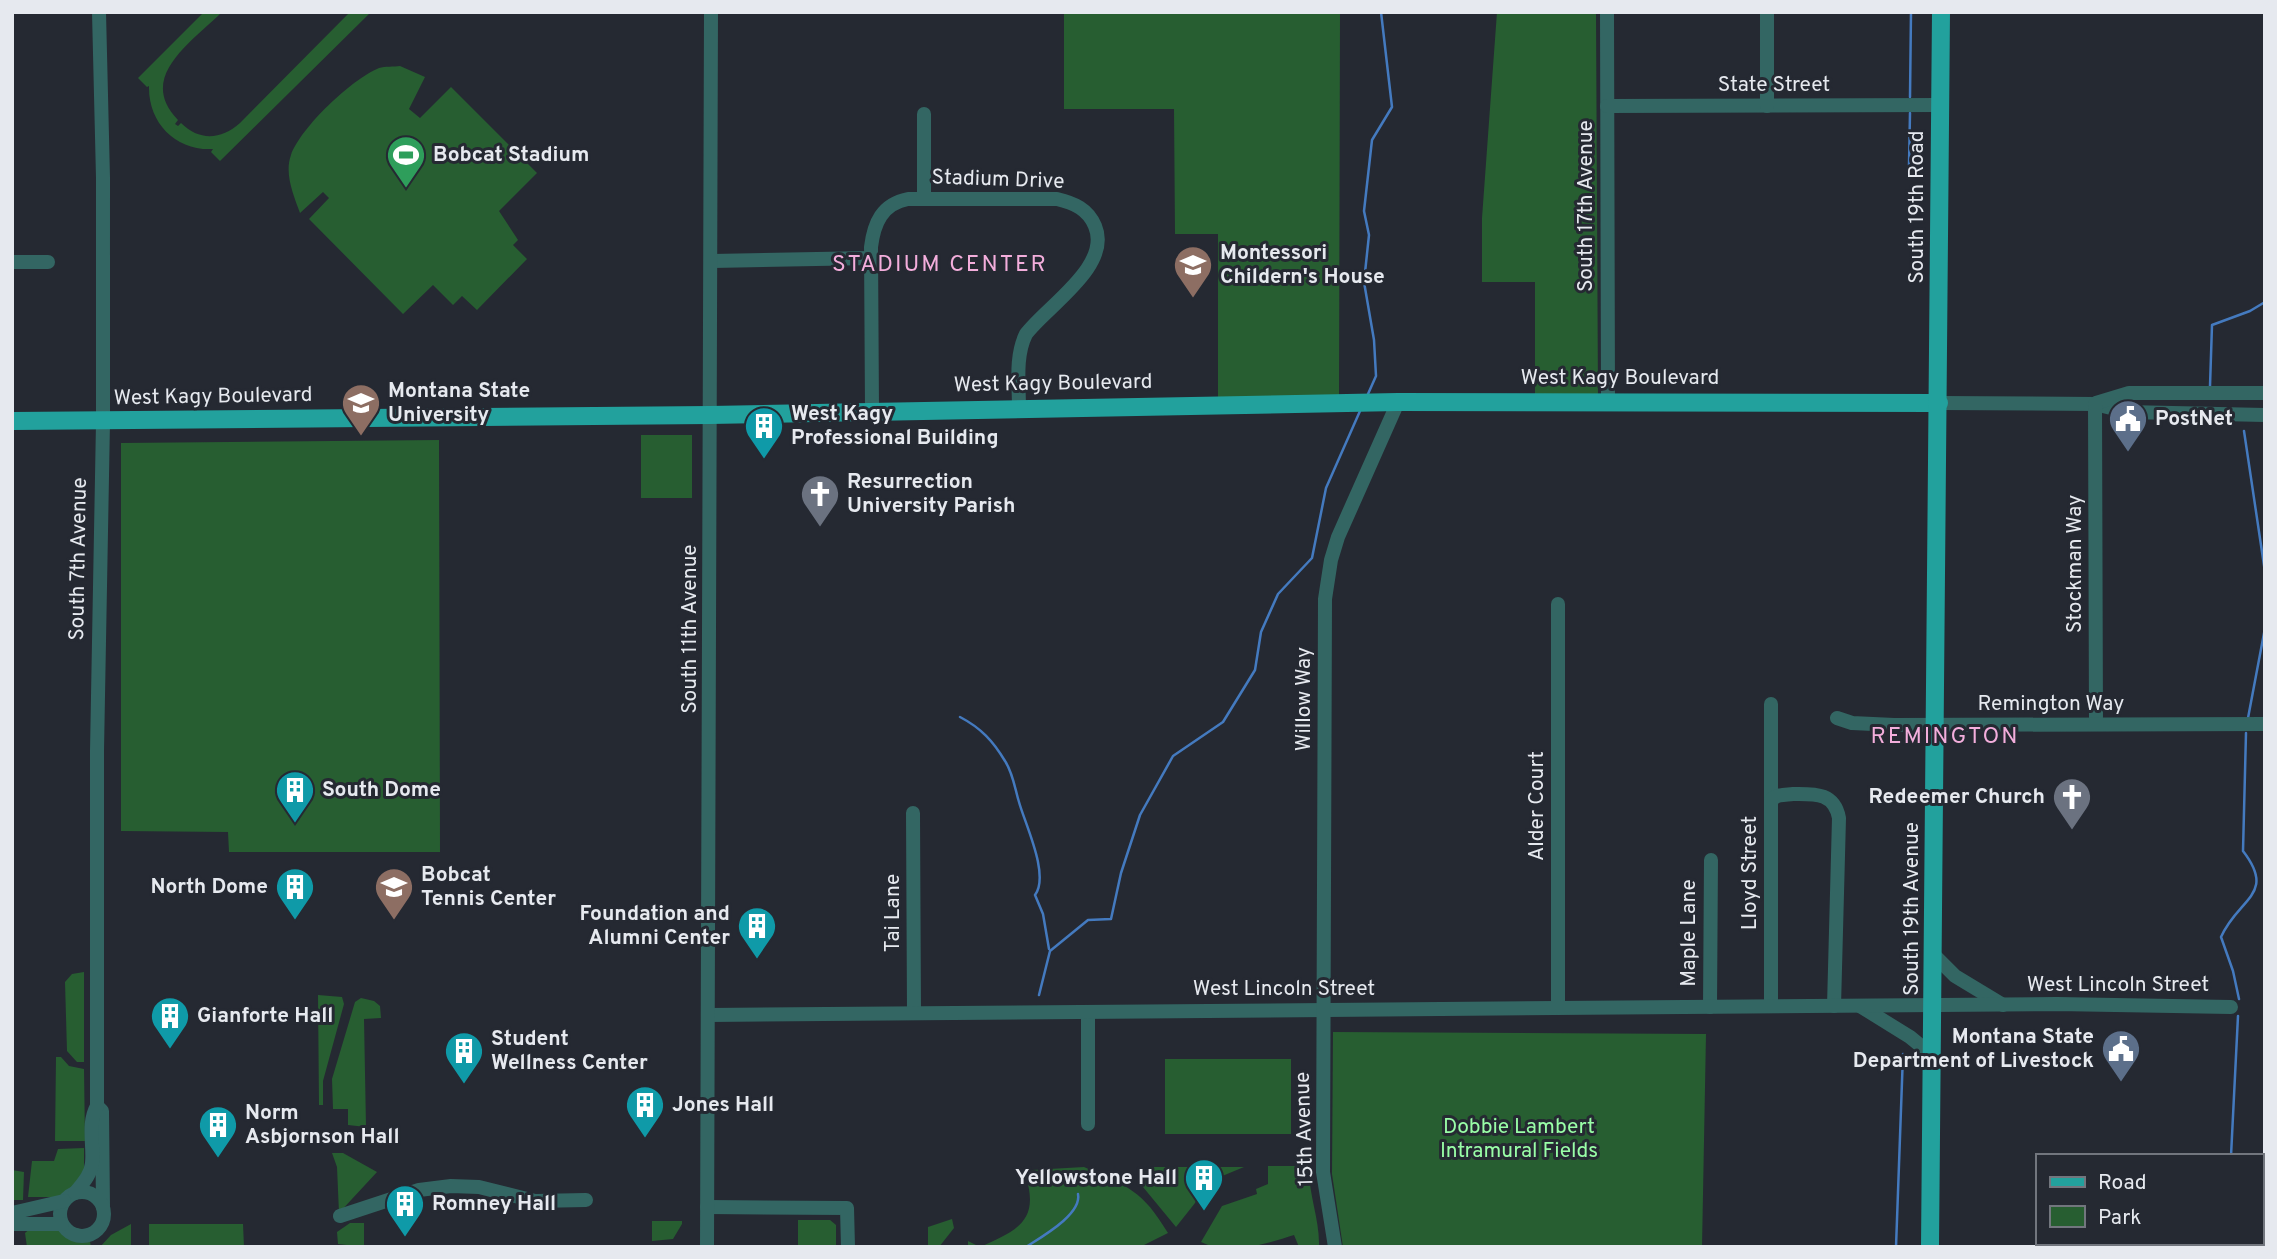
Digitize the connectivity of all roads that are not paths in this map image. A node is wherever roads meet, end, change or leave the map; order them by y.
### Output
1 (99, 12) edge
2 (711, 12) edge
3 (1607, 12) edge
4 (1767, 12) edge
5 (1941, 12) edge
6 (1940, 105) junction
7 (1607, 106) junction
8 (1767, 106) junction
9 (924, 114) dead end
10 (924, 199) junction
11 (871, 258) junction
12 (712, 261) junction
13 (12, 262) edge
14 (48, 262) dead end
15 (2265, 393) edge
16 (1608, 401) junction
17 (1398, 402) junction
18 (1939, 403) junction
19 (2095, 404) junction
20 (2265, 404) edge
21 (1019, 408) junction
22 (872, 410) junction
23 (2165, 413) junction
24 (710, 415) junction
25 (2265, 415) edge
26 (12, 421) edge
27 (103, 422) junction
28 (1558, 604) dead end
29 (1771, 704) dead end
30 (1838, 718) dead end
31 (2096, 724) junction
32 (2265, 724) edge
33 (1936, 725) junction
34 (1771, 800) junction
35 (913, 813) dead end
36 (1711, 860) dead end
37 (1935, 956) junction
38 (1772, 1006) junction
39 (1834, 1006) junction
40 (1859, 1006) junction
41 (1934, 1006) junction
42 (2005, 1006) junction
43 (1710, 1007) junction
44 (2231, 1007) dead end
45 (1558, 1008) junction
46 (1324, 1010) junction
47 (1088, 1012) junction
48 (914, 1013) junction
49 (709, 1015) junction
50 (1932, 1055) junction
51 (97, 1106) junction
52 (1088, 1124) dead end
53 (70, 1197) junction
54 (586, 1200) dead end
55 (103, 1207) junction
56 (707, 1207) junction
57 (12, 1213) edge
58 (340, 1216) dead end
59 (12, 1224) edge
60 (62, 1224) junction
61 (707, 1247) edge
62 (848, 1247) edge
63 (1335, 1247) edge
64 (1930, 1247) edge

1 - 27 street, South 7th Avenue
2 - 12 street, South 11th Avenue
3 - 7 street, South 17th Avenue
4 - 8 street
5 - 6 main road, South 19th Road
6 - 8 street, State Street
6 - 18 main road, South 19th Road
7 - 8 street, State Street
7 - 16 street, South 17th Avenue
9 - 10 street
10 - 11 street, Stadium Drive
10 - 21 street, Stadium Drive
11 - 12 street
11 - 22 street, Stadium Drive
12 - 24 street, South 11th Avenue
13 - 14 street
15 - 19 street, West Kagy Boulevard
16 - 17 main road, West Kagy Boulevard
16 - 18 main road, West Kagy Boulevard
17 - 21 main road, West Kagy Boulevard
17 - 46 street, Willow Way
18 - 19 street, West Kagy Boulevard
18 - 33 main road, South 19th Avenue
19 - 23 street, West Kagy Boulevard
19 - 31 street, Stockman Way
20 - 23 street
21 - 22 main road, West Kagy Boulevard
22 - 24 main road, West Kagy Boulevard
23 - 25 street, West Kagy Boulevard
24 - 27 main road, West Kagy Boulevard
24 - 49 street, South 11th Avenue
26 - 27 main road, West Kagy Boulevard
27 - 51 street, South 7th Avenue
28 - 45 street, Alder Court
29 - 34 street
30 - 33 street, Remington Way
31 - 32 street, Remington Way
31 - 33 street, Remington Way
33 - 37 main road, South 19th Avenue
34 - 38 street, Lloyd Street
34 - 39 street, Lloyd Street
35 - 48 street, Tai Lane
36 - 43 street, Maple Lane
37 - 41 main road, South 19th Avenue
37 - 42 street, West Lincoln Street
38 - 39 street, West Lincoln Street
38 - 43 street, West Lincoln Street
39 - 40 street, West Lincoln Street
40 - 41 street, West Lincoln Street
40 - 50 street
41 - 42 street, West Lincoln Street
41 - 50 main road, South 19th Avenue
42 - 44 street, West Lincoln Street
43 - 45 street, West Lincoln Street
45 - 46 street, West Lincoln Street
46 - 47 street, West Lincoln Street
46 - 63 street, 15th Avenue
47 - 48 street, West Lincoln Street
47 - 52 street
48 - 49 street, West Lincoln Street
49 - 56 street, South 11th Avenue
50 - 64 main road, South 19th Avenue
51 - 53 street, South 7th Avenue
51 - 55 street, South 7th Avenue
53 - 55 street
53 - 57 street
53 - 60 street
54 - 58 street
55 - 60 street
56 - 61 street, South 11th Avenue
56 - 62 street
59 - 60 street

